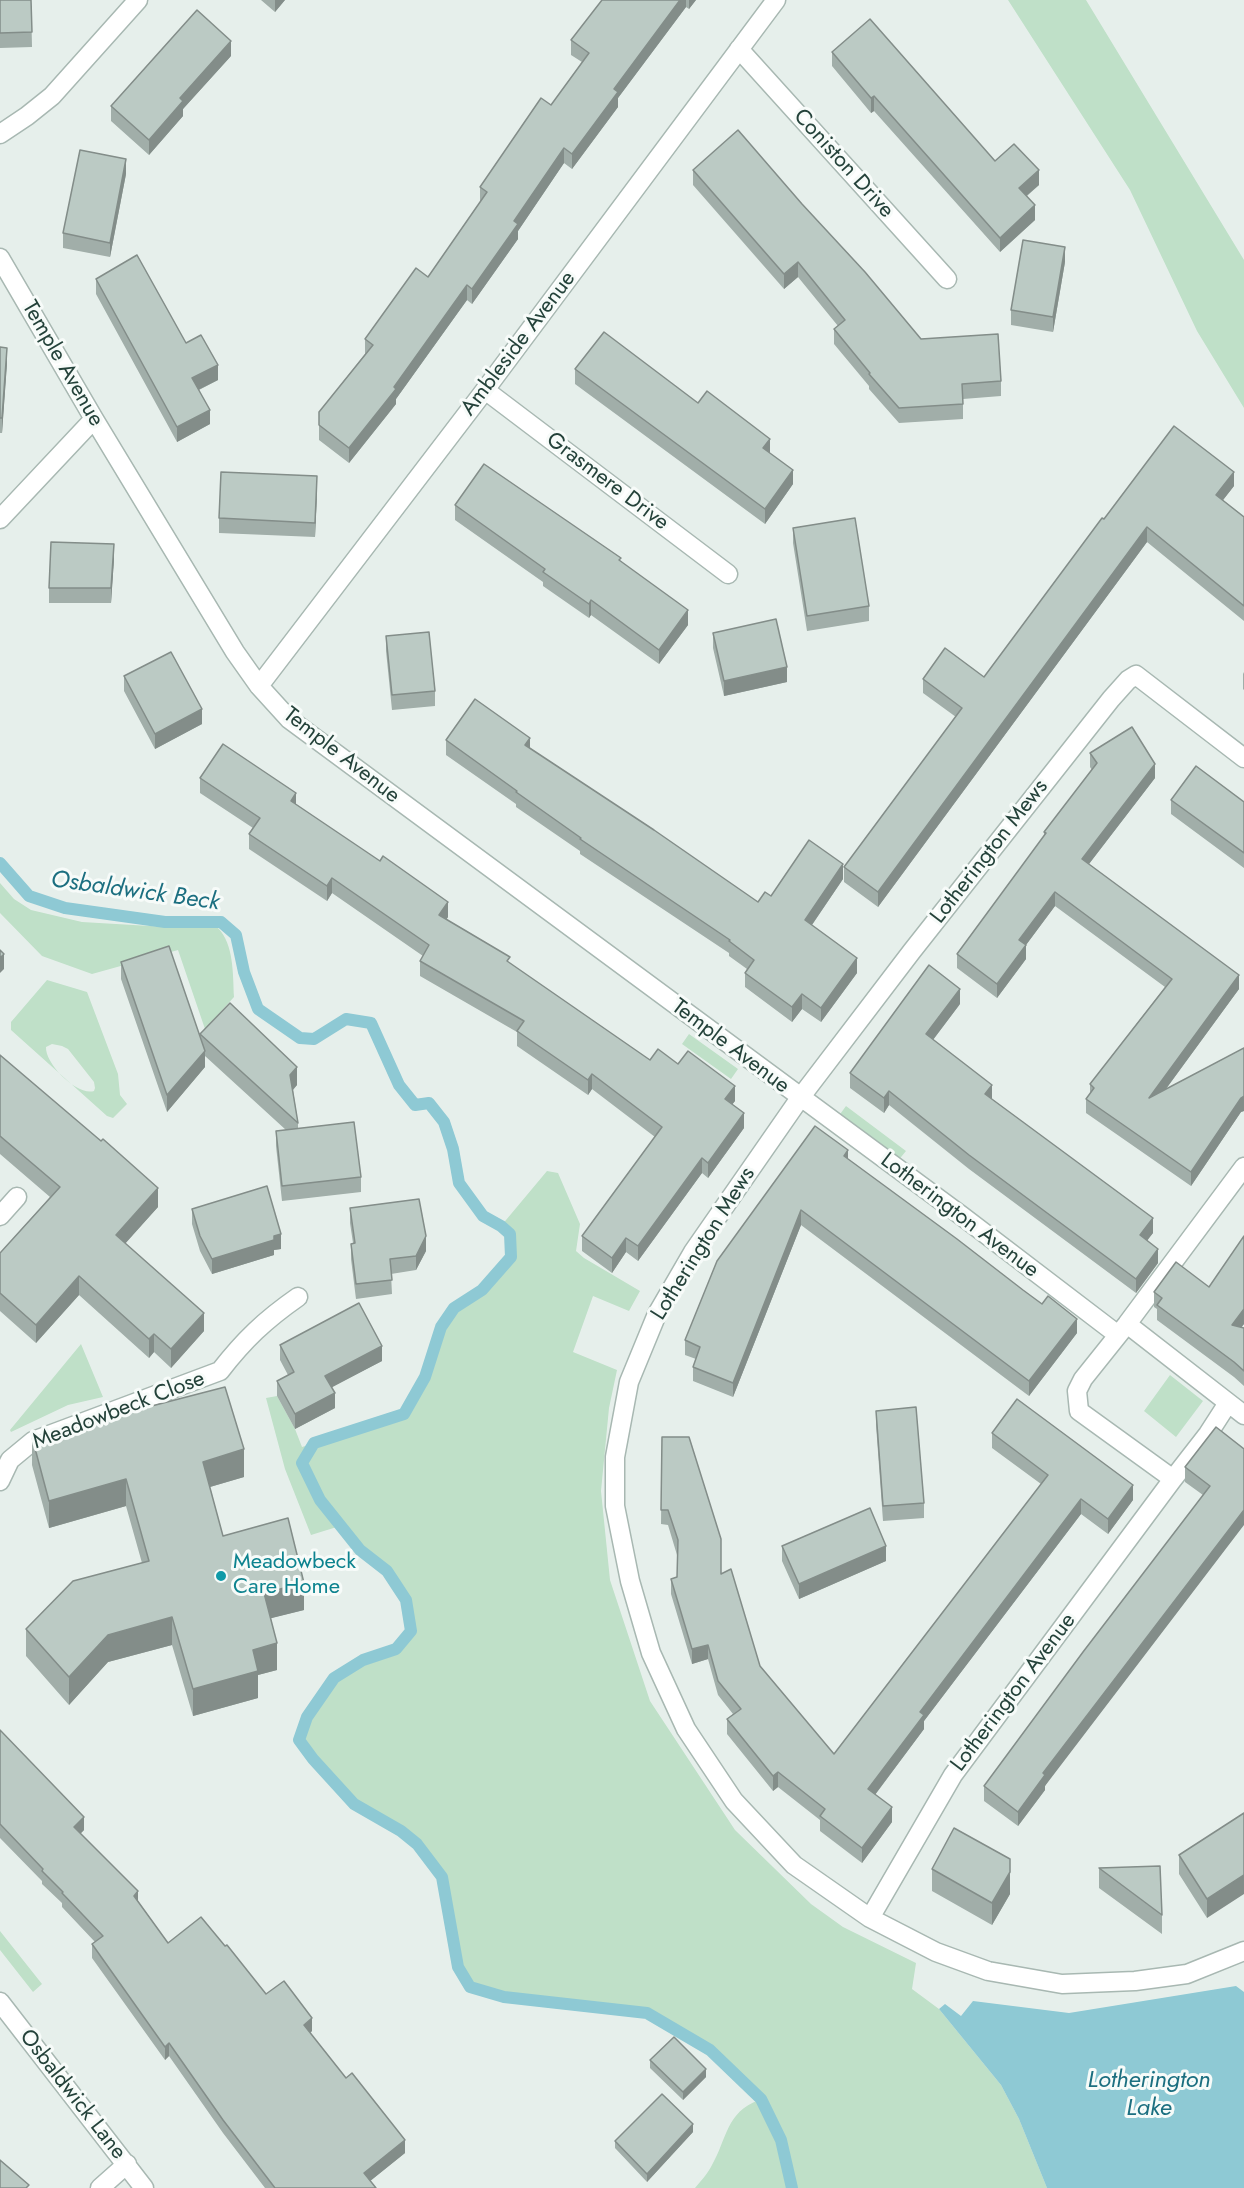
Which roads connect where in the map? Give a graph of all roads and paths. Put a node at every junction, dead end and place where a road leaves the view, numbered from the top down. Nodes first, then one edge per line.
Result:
1 (138, 0) edge
2 (776, 0) edge
3 (740, 49) junction
4 (0, 134) edge
5 (0, 258) edge
6 (947, 279) dead end
7 (485, 390) junction
8 (94, 419) junction
9 (0, 519) edge
10 (728, 574) dead end
11 (259, 686) junction
12 (1244, 758) edge
13 (800, 1098) junction
14 (1244, 1167) edge
15 (17, 1197) dead end
16 (0, 1216) edge
17 (297, 1297) dead end
18 (1123, 1329) junction
19 (1228, 1403) junction
20 (1244, 1415) edge
21 (1173, 1479) junction
22 (0, 1481) edge
23 (870, 1918) junction
24 (1244, 1951) edge
25 (0, 2002) edge
26 (127, 2164) junction
27 (100, 2188) edge
28 (144, 2188) edge

1 - 4 street
2 - 3 street, Ambleside Avenue
3 - 6 street, Coniston Drive
3 - 7 street, Ambleside Avenue
5 - 8 street, Temple Avenue
7 - 10 street, Grasmere Drive
7 - 11 street, Ambleside Avenue
8 - 9 street
8 - 11 street, Temple Avenue
11 - 13 street, Temple Avenue
12 - 13 street, Lotherington Mews
13 - 18 street, Lotherington Avenue
13 - 23 street, Lotherington Mews
14 - 18 street
15 - 16 street
17 - 22 street, Meadowbeck Close
18 - 19 street, Lotherington Avenue
18 - 21 street
19 - 20 street, Lotherington Avenue
19 - 21 street, Lotherington Avenue
21 - 23 street, Lotherington Avenue
23 - 24 street, Lotherington Mews
25 - 26 street, Osbaldwick Lane
26 - 27 street
26 - 28 street, Osbaldwick Lane

